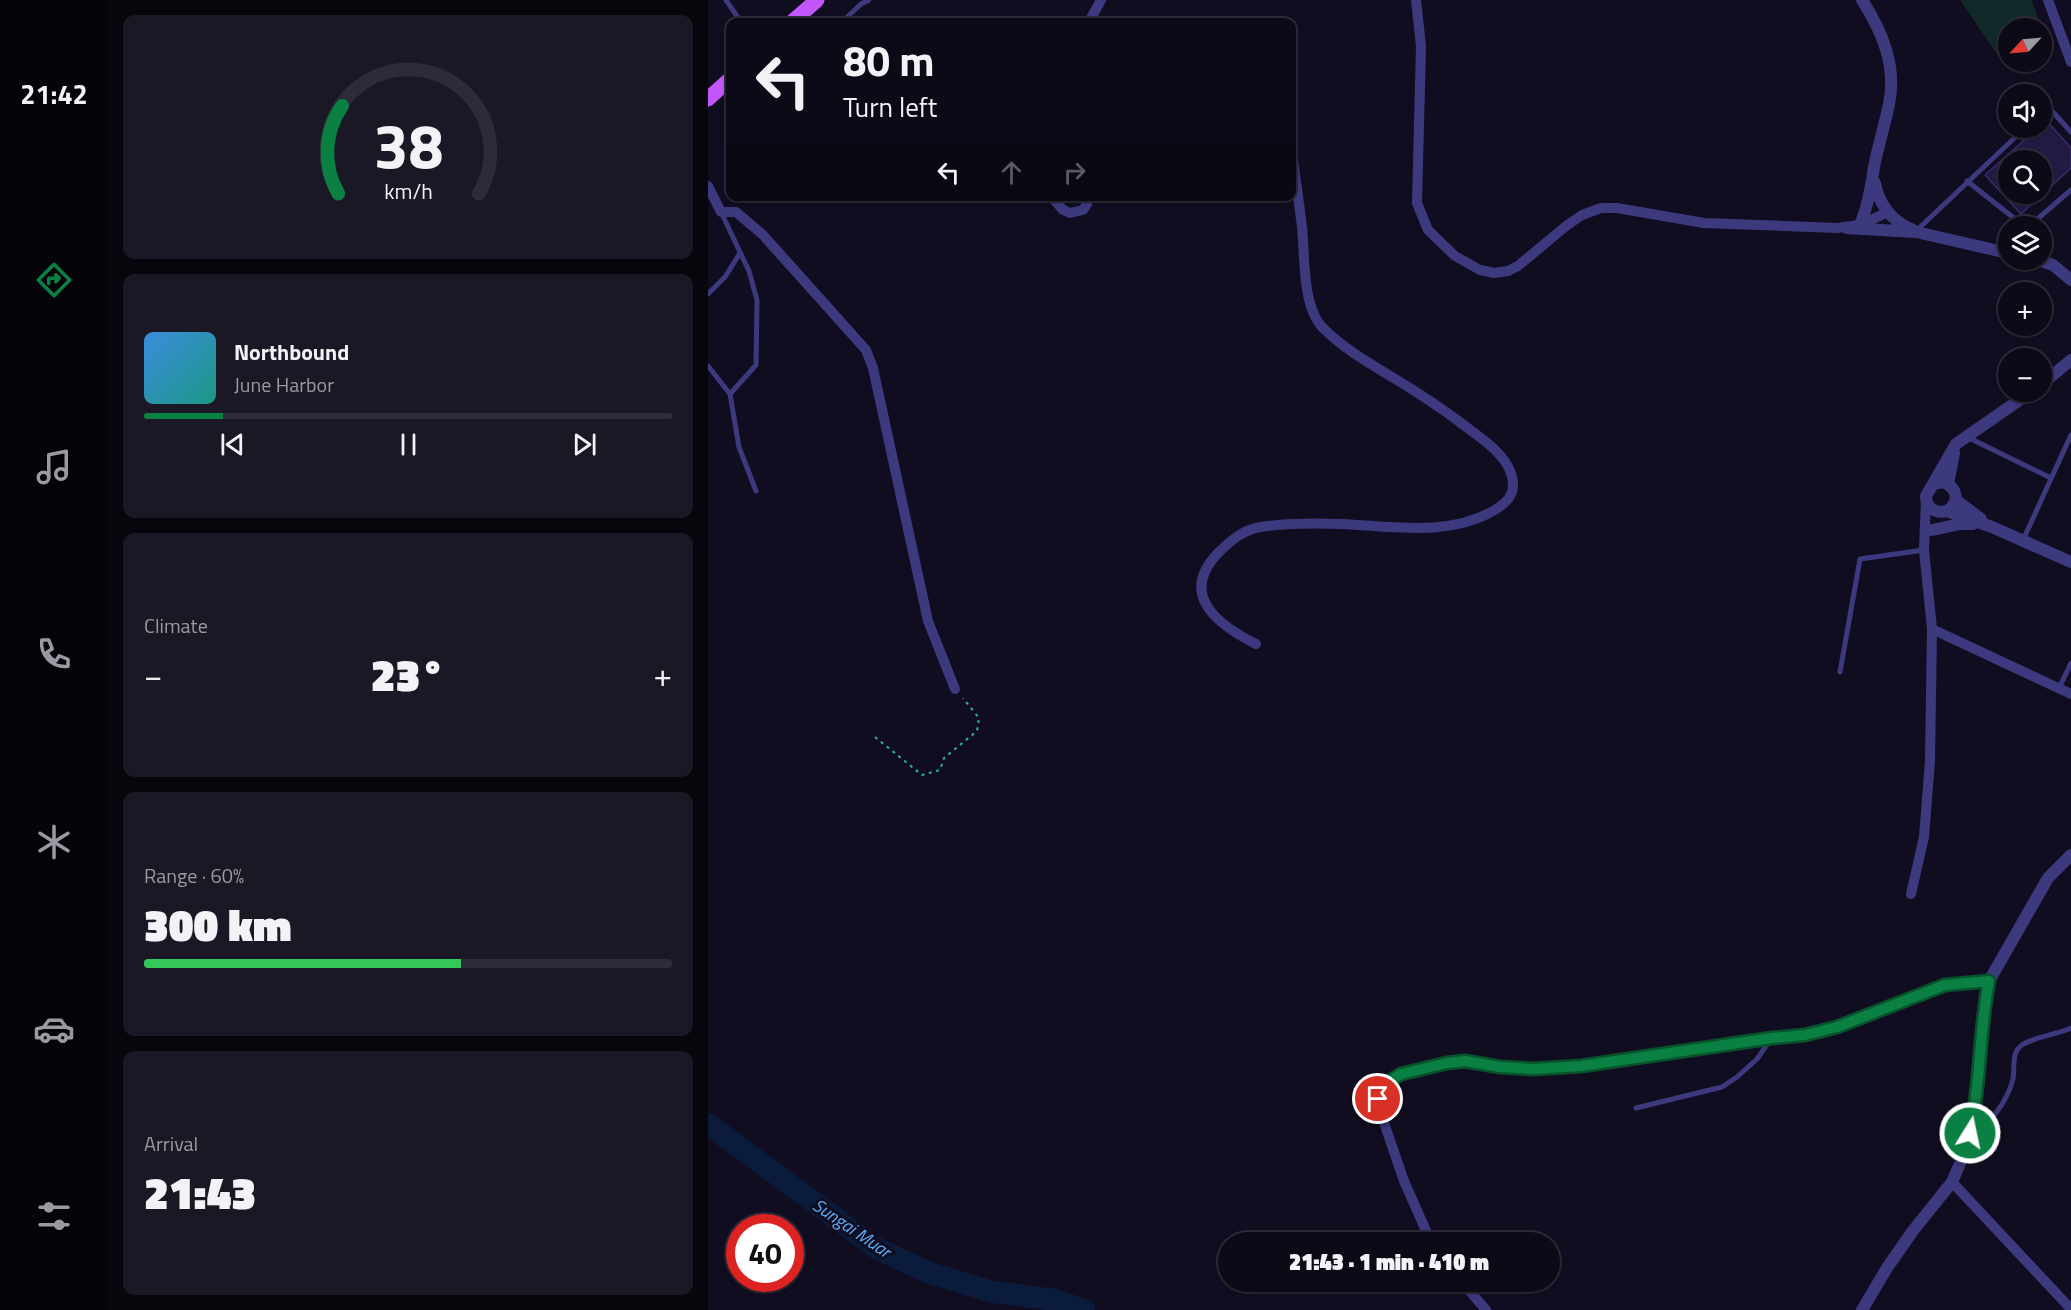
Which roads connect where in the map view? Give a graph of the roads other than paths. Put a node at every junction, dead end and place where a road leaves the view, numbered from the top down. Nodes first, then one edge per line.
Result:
1 (726, 0) edge
2 (817, 0) edge
3 (869, 0) edge
4 (1101, 0) edge
5 (1416, 0) edge
6 (1862, 0) edge
7 (2048, 0) edge
8 (738, 18) edge
9 (800, 18) edge
10 (846, 18) edge
11 (1091, 18) edge
12 (2071, 62) edge
13 (726, 83) edge
14 (708, 99) edge
15 (2052, 111) edge
16 (2071, 132) edge
17 (2014, 138) edge
18 (1874, 176) junction
19 (1296, 181) edge
20 (1967, 181) junction
21 (708, 186) edge
22 (2071, 190) edge
23 (1055, 201) edge
24 (1087, 201) edge
25 (721, 212) junction
26 (1888, 212) junction
27 (1860, 225) junction
28 (1847, 228) junction
29 (1916, 232) junction
30 (1998, 251) edge
31 (740, 253) junction
32 (2052, 265) edge
33 (2071, 280) edge
34 (708, 294) edge
35 (2071, 360) edge
36 (708, 366) edge
37 (2052, 376) edge
38 (730, 394) junction
39 (2016, 402) edge
40 (2071, 435) edge
41 (1961, 440) junction
42 (2051, 478) junction
43 (1934, 484) junction
44 (1948, 484) junction
45 (756, 491) dead end
46 (1926, 500) junction
47 (1956, 500) junction
48 (1944, 512) junction
49 (1989, 526) junction
50 (1932, 530) junction
51 (2023, 540) junction
52 (1923, 550) junction
53 (2071, 562) edge
54 (1932, 629) junction
55 (1256, 644) dead end
56 (2071, 663) edge
57 (1840, 672) dead end
58 (2059, 688) junction
59 (955, 689) road end
60 (2071, 694) edge
61 (2071, 855) edge
62 (1911, 894) dead end
63 (1989, 981) junction
64 (2071, 1028) edge
65 (1772, 1038) junction
66 (1636, 1108) dead end
67 (1967, 1147) junction
68 (1952, 1182) junction
69 (1427, 1232) edge
70 (1470, 1292) edge
71 (2071, 1308) edge
72 (1486, 1310) edge
73 (1863, 1310) edge

1 - 8 lane
2 - 9 main road
3 - 10 lane
4 - 11 street
5 - 28 street
6 - 18 street
7 - 12 street
13 - 14 main road
15 - 16 lane
17 - 20 lane
18 - 26 street
18 - 27 street
19 - 55 street
20 - 22 lane
20 - 29 lane
21 - 25 street
23 - 24 street
25 - 31 lane
25 - 59 street
26 - 27 street
26 - 29 street
27 - 28 street
28 - 29 street
29 - 30 street
31 - 34 lane
31 - 38 lane
32 - 33 street
35 - 37 street
36 - 38 lane
38 - 45 lane
39 - 41 street
40 - 42 lane
41 - 42 lane
41 - 43 street
41 - 44 street
42 - 51 lane
43 - 44 street
43 - 46 street
44 - 47 street
46 - 48 street
46 - 52 street
47 - 48 street
47 - 49 street
48 - 49 street
48 - 50 street
49 - 50 street
49 - 51 street
50 - 52 street
51 - 53 street
52 - 54 street
52 - 57 lane
54 - 58 street
54 - 62 street
56 - 58 lane
58 - 60 street
61 - 63 street
63 - 65 street
63 - 67 street
64 - 67 lane
65 - 66 lane
65 - 69 street
67 - 68 street
68 - 71 street
68 - 73 street
70 - 72 street

